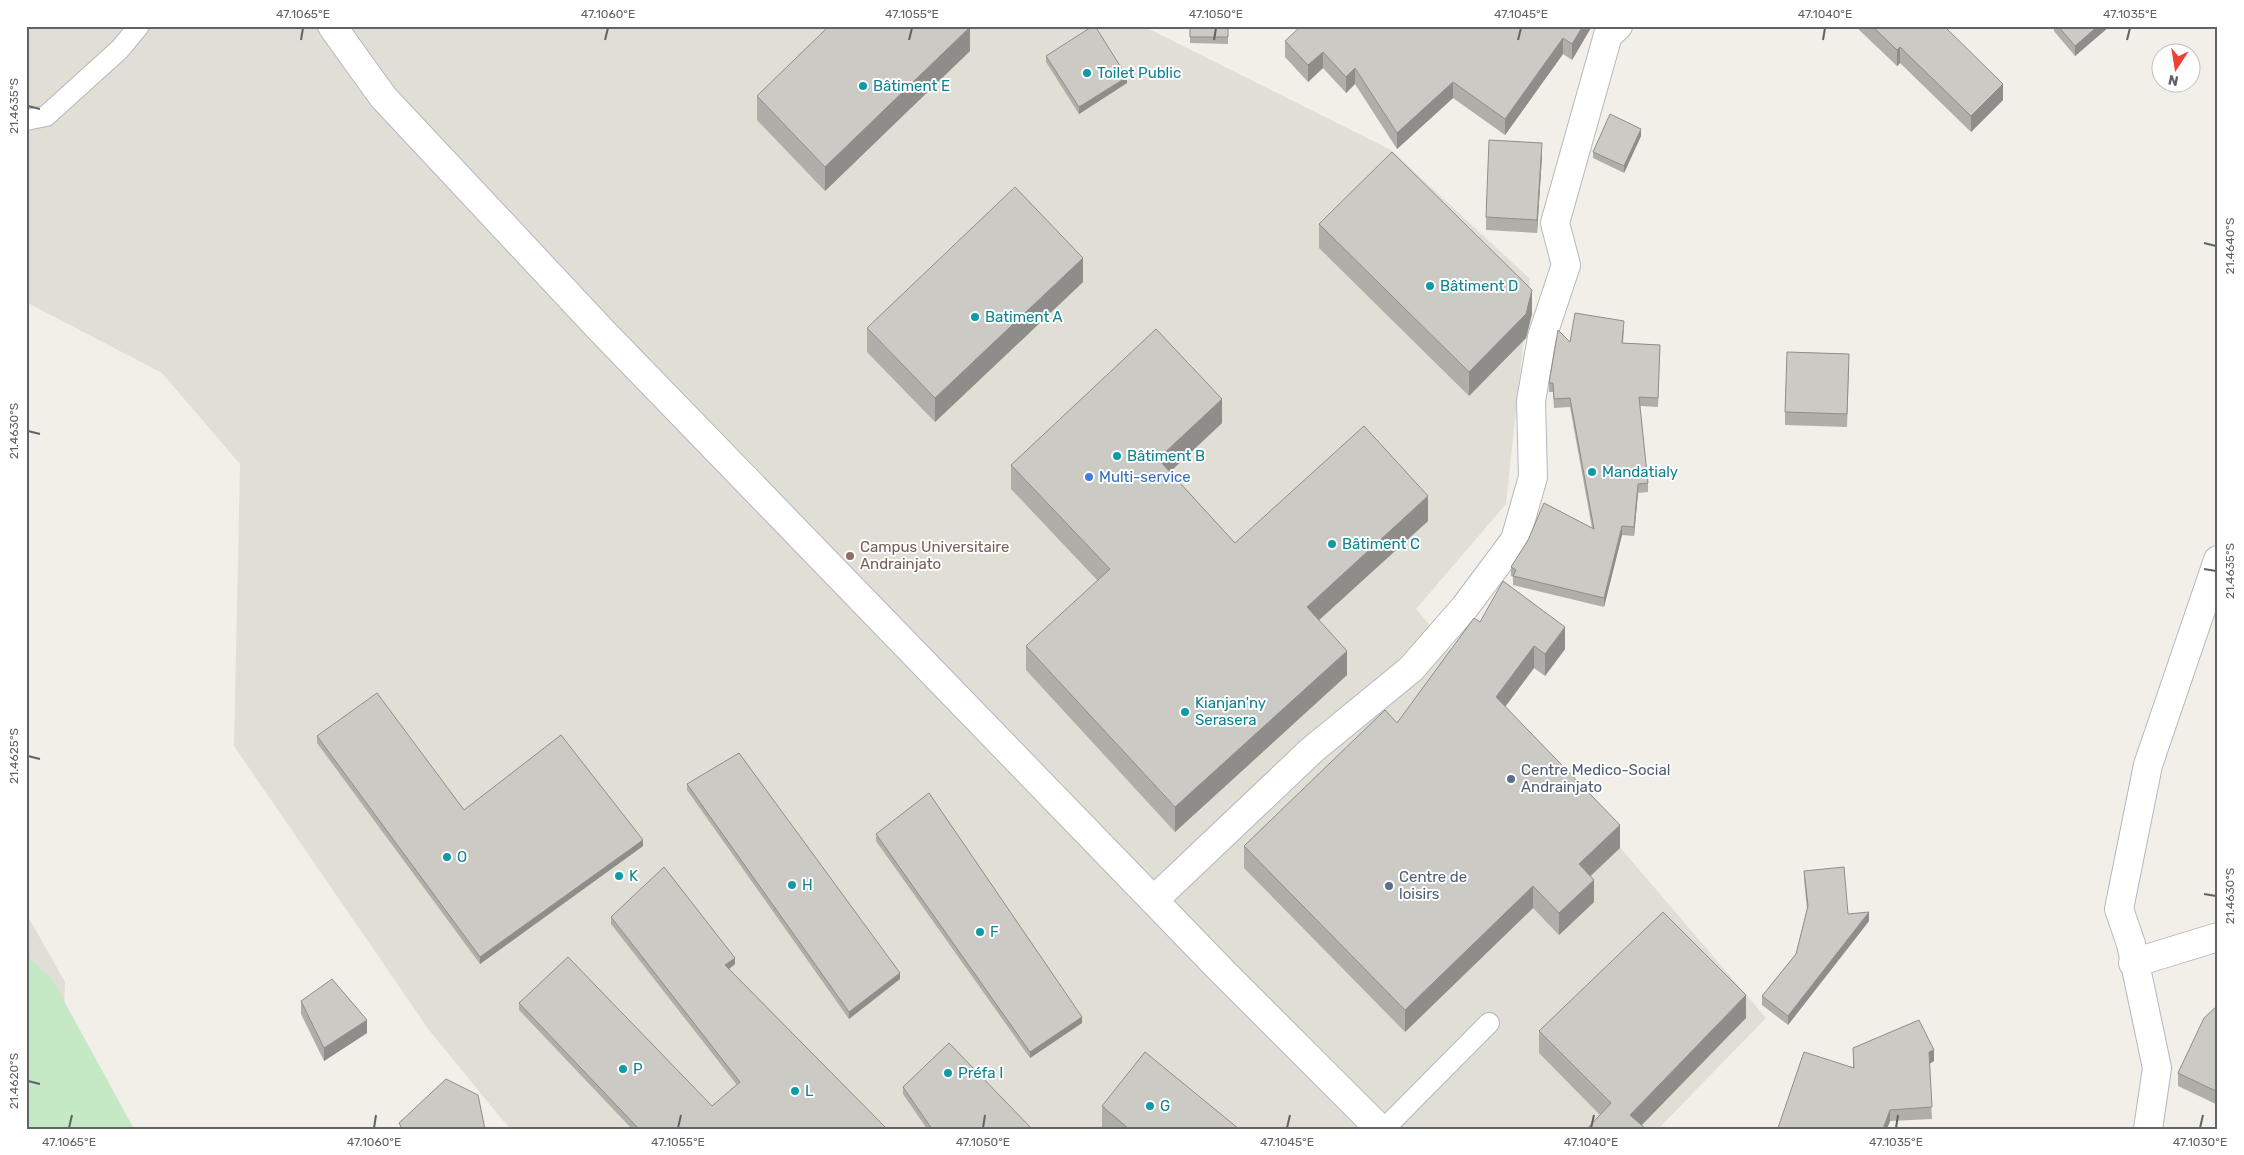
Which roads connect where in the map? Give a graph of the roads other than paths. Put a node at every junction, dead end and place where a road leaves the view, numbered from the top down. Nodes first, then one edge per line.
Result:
1 (139, 26) edge
2 (332, 26) edge
3 (1618, 26) edge
4 (26, 120) edge
5 (2218, 560) edge
6 (1154, 900) junction
7 (2218, 937) edge
8 (2134, 963) junction
9 (1489, 1023) dead end
10 (1382, 1129) edge
11 (2148, 1129) edge

1 - 4 lane
2 - 6 street
3 - 6 street
5 - 8 street
6 - 10 street
7 - 8 street
8 - 11 street
9 - 10 lane

